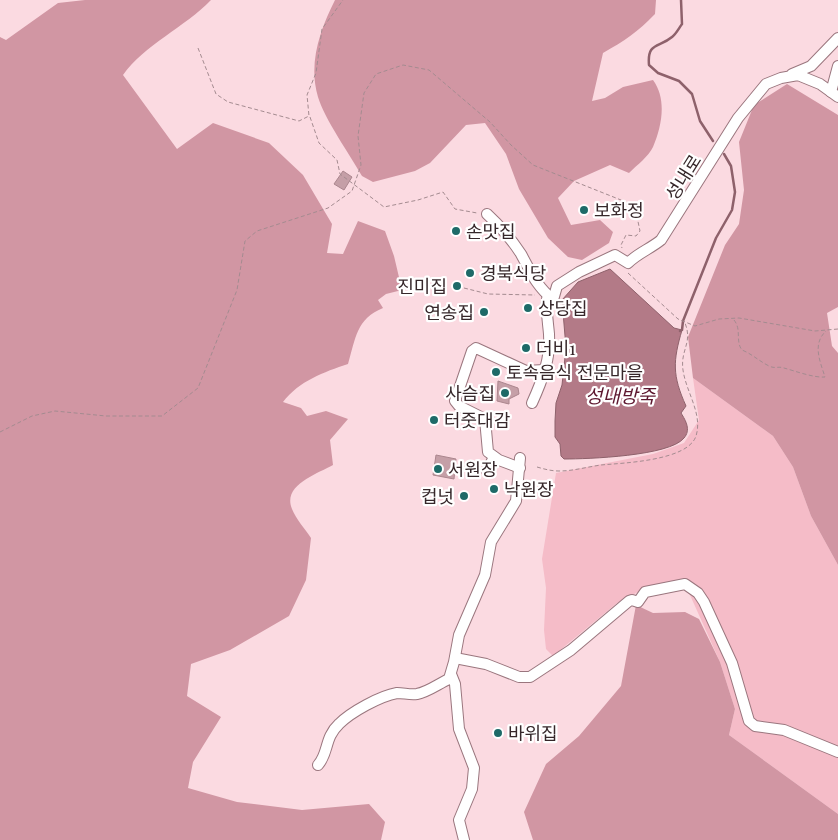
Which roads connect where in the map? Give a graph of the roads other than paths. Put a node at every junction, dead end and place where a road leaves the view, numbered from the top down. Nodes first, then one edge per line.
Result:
1 (838, 38) edge
2 (838, 66) edge
3 (781, 78) junction
4 (834, 94) edge
5 (487, 214) road end
6 (553, 300) junction
7 (544, 370) junction
8 (532, 402) dead end
9 (494, 457) junction
10 (487, 471) dead end
11 (455, 658) junction
12 (451, 674) junction
13 (838, 752) edge
14 (318, 765) dead end
15 (464, 840) edge

1 - 3 street
2 - 4 street
3 - 4 street, 성내로
3 - 6 street, 성내로
5 - 6 street
6 - 7 street
7 - 8 street
7 - 9 street
9 - 10 street
9 - 11 street
11 - 12 street
11 - 13 street
12 - 14 street
12 - 15 street

